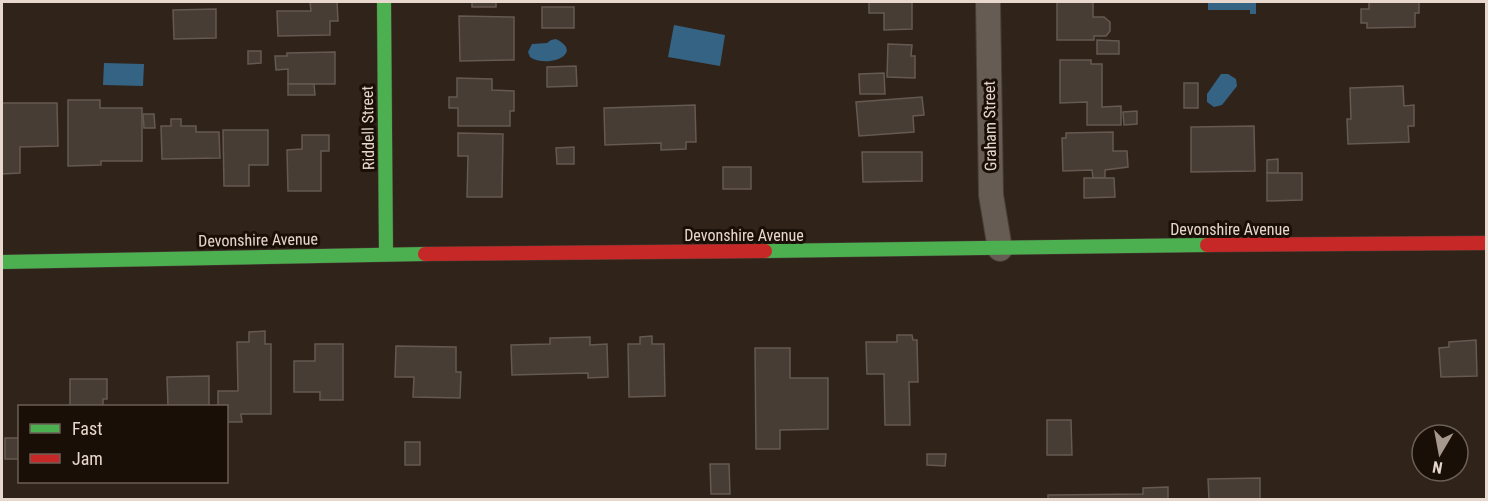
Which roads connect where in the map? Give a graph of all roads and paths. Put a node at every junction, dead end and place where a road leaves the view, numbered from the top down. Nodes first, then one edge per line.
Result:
1 (384, 2) edge
2 (988, 2) edge
3 (1486, 243) edge
4 (1000, 249) junction
5 (386, 254) junction
6 (2, 262) edge

1 - 5 main road, Riddell Street
2 - 4 street, Graham Street
3 - 4 main road, Devonshire Avenue
4 - 5 main road, Devonshire Avenue
5 - 6 main road, Devonshire Avenue

